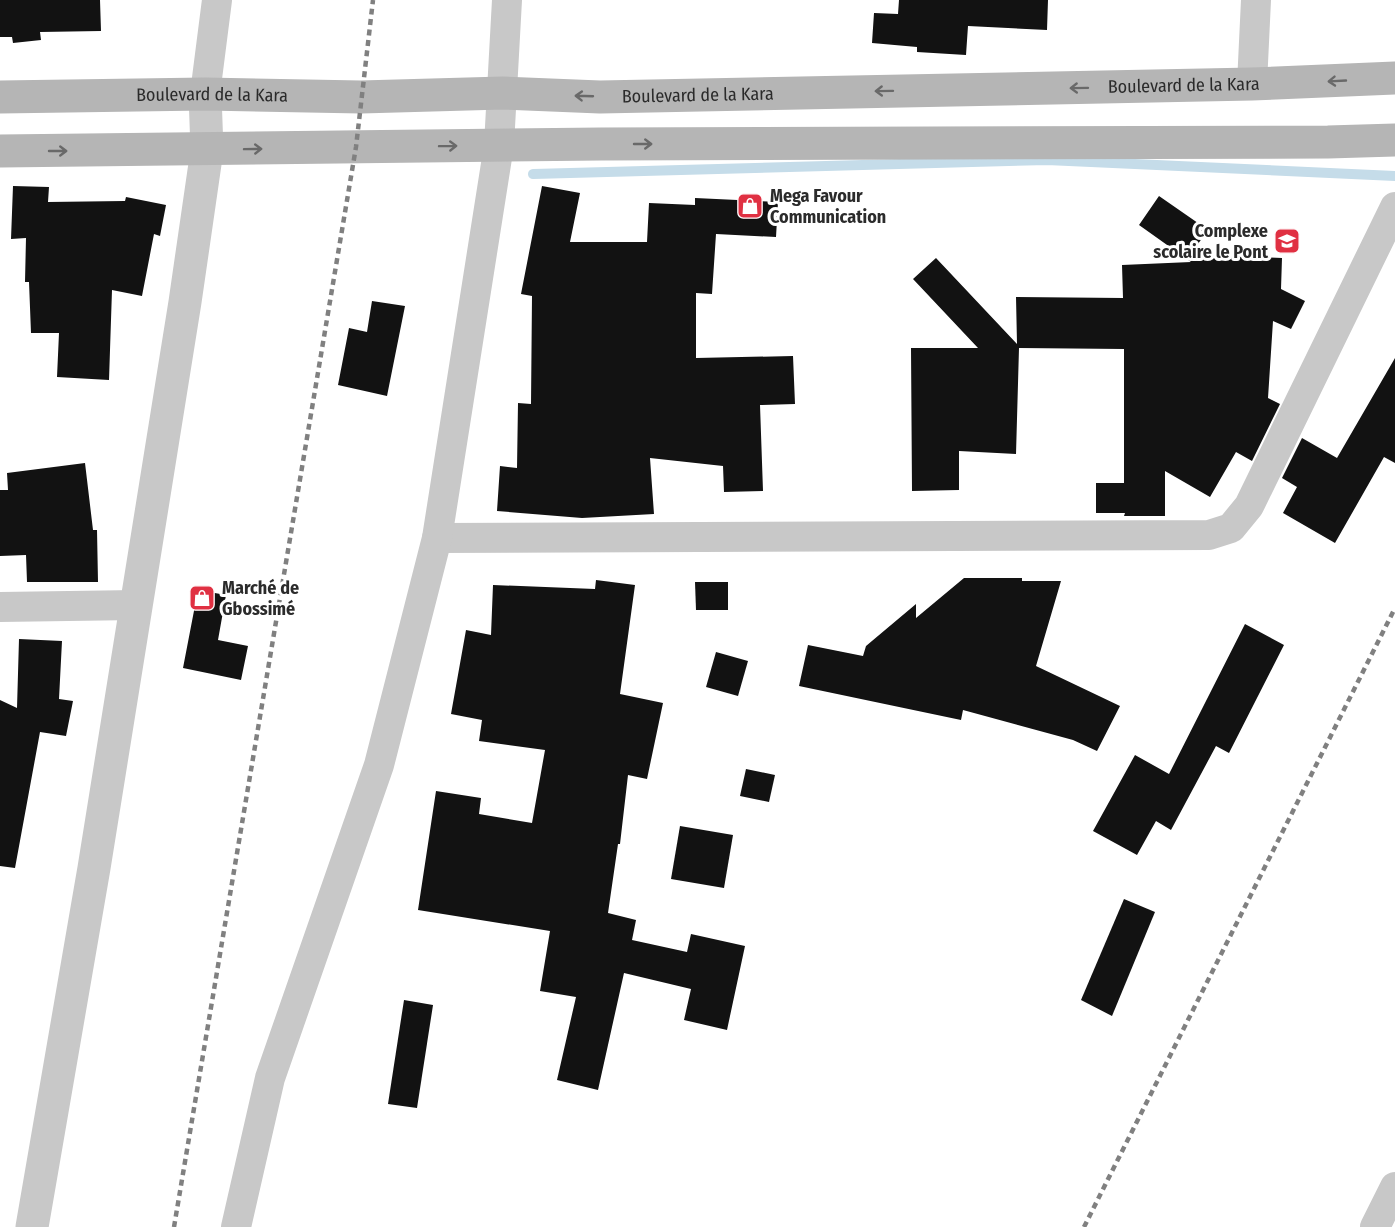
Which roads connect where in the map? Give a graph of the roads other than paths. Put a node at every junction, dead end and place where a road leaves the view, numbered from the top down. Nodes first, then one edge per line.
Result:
1 (217, 0) edge
2 (507, 0) edge
3 (1256, 0) edge
4 (1395, 78) edge
5 (1252, 83) junction
6 (503, 91) junction
7 (205, 94) junction
8 (0, 97) edge
9 (1395, 140) edge
10 (499, 145) junction
11 (207, 150) junction
12 (0, 152) edge
13 (1395, 207) edge
14 (437, 538) junction
15 (137, 605) junction
16 (0, 607) edge
17 (1395, 1187) edge
18 (32, 1227) edge
19 (236, 1227) edge
20 (1375, 1227) edge

1 - 7 street
2 - 6 street
3 - 5 street
4 -> 5 main road, Boulevard de la Kara
5 -> 6 main road, Boulevard de la Kara
6 - 7 main road, Boulevard de la Kara
6 - 10 street
7 - 8 main road, Boulevard de la Kara
7 - 11 street
10 -> 9 main road
11 -> 10 main road
10 - 14 street
12 -> 11 main road
11 - 15 street
13 - 14 street
14 - 19 street
15 - 16 street
15 - 18 street
17 - 20 street

